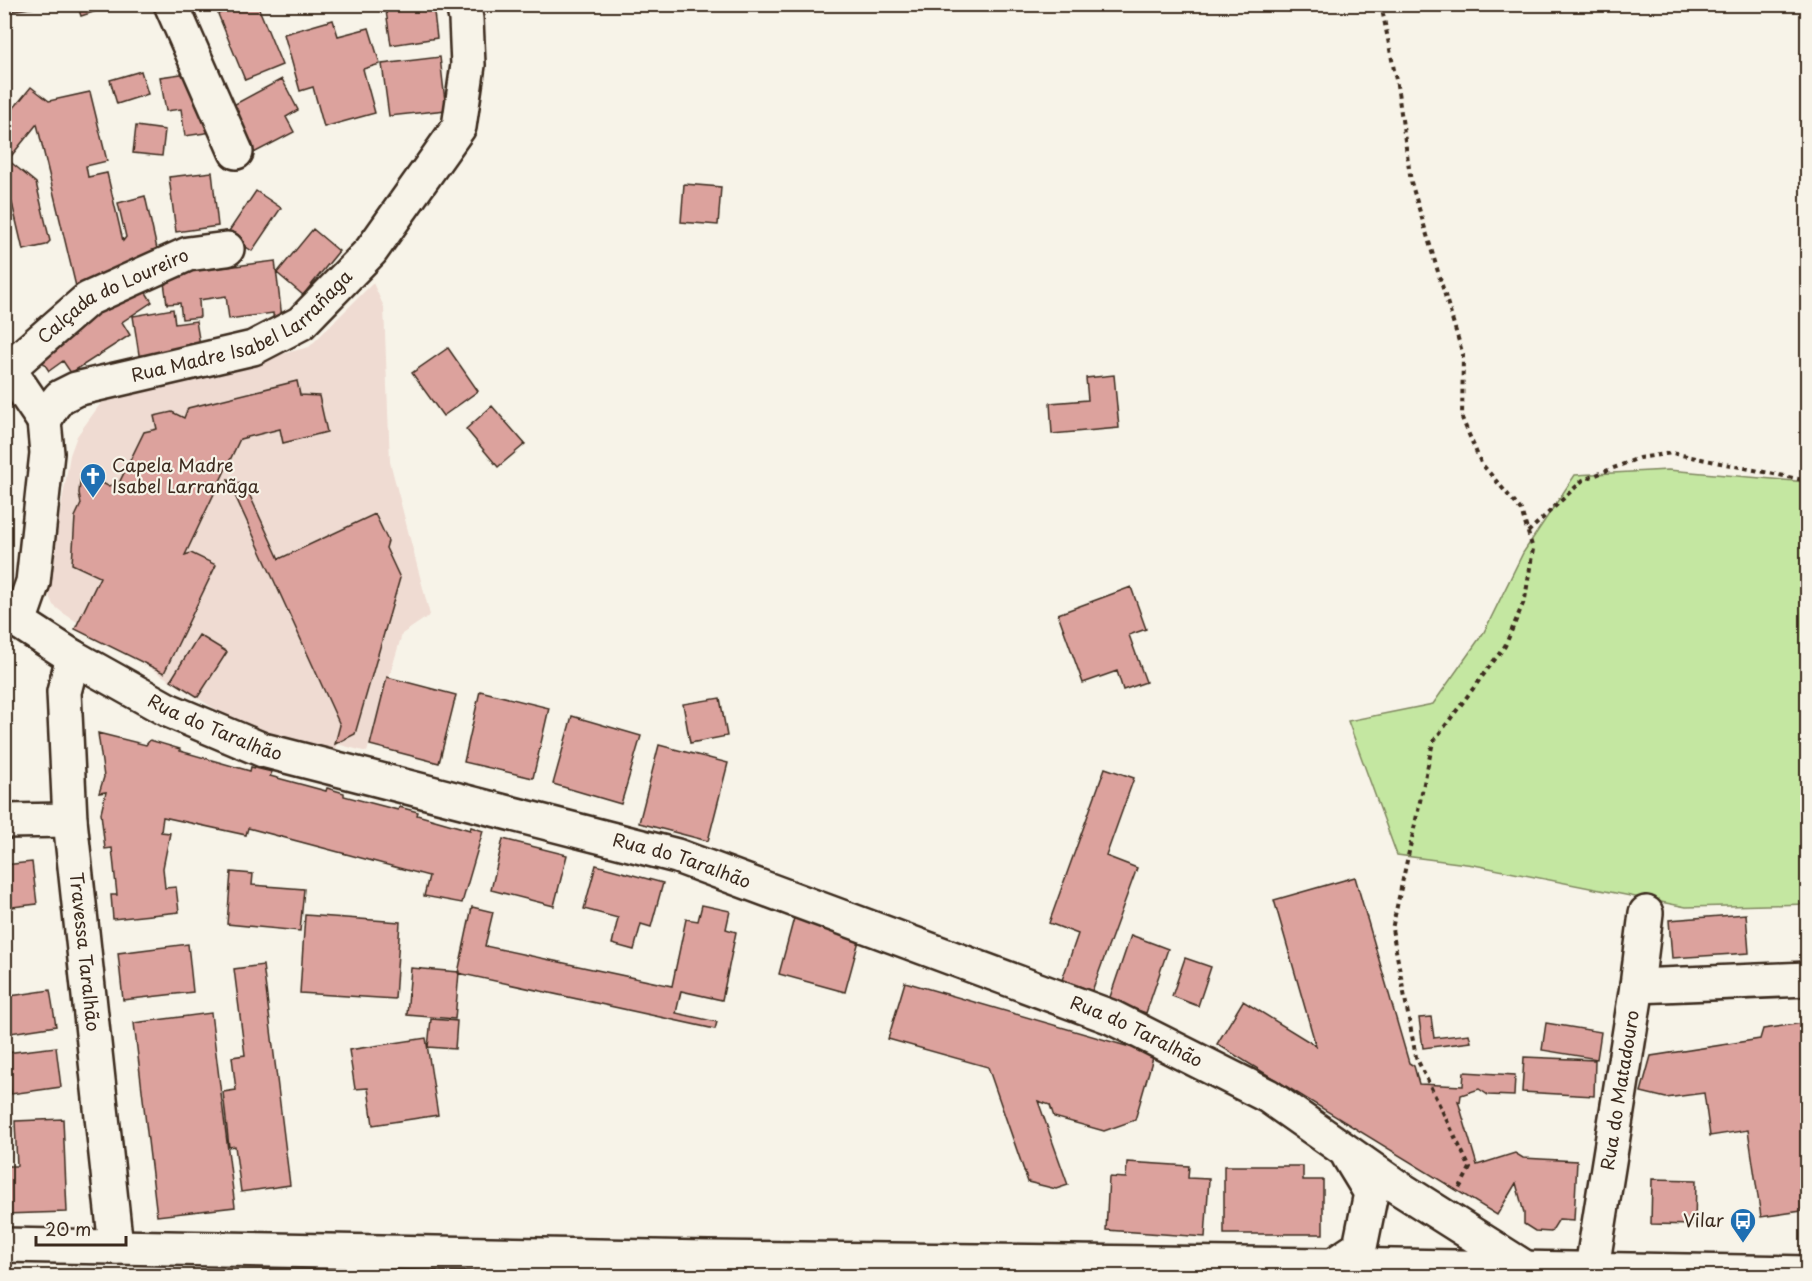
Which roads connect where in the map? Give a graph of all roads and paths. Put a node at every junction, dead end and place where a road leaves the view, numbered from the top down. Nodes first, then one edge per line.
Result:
1 (171, 4) edge
2 (463, 4) edge
3 (1381, 4) edge
4 (236, 152) dead end
5 (227, 249) dead end
6 (7, 365) edge
7 (44, 422) junction
8 (1808, 481) edge
9 (1528, 532) junction
10 (12, 618) edge
11 (74, 657) junction
12 (70, 820) junction
13 (4, 821) edge
14 (1646, 913) dead end
15 (1808, 979) edge
16 (1637, 986) junction
17 (1345, 1150) junction
18 (1445, 1217) junction
19 (4, 1245) edge
20 (116, 1247) junction
21 (182, 1263) edge
22 (1333, 1265) junction
23 (1524, 1268) junction
24 (1592, 1268) junction
25 (1165, 1270) edge
26 (1808, 1273) edge

1 - 4 street
2 - 7 street, Rua Madre Isabel Larrañaga
3 - 9 path
5 - 6 street, Calçada do Loureiro
6 - 7 street
7 - 10 street
8 - 9 path
9 - 18 path
10 - 11 street, Rua do Taralhão
11 - 12 street, Travessa Taralhão
11 - 17 street, Rua do Taralhão
12 - 13 street
12 - 20 street, Travessa Taralhão
14 - 16 street, Rua do Matadouro
15 - 16 street
16 - 24 street, Rua do Matadouro
17 - 18 street, Rua do Taralhão
17 - 22 street, Rua do Taralhão
18 - 23 street, Rua do Taralhão
19 - 20 street
20 - 21 street
21 - 25 street
22 - 23 street
22 - 25 street
23 - 24 street
24 - 26 street

